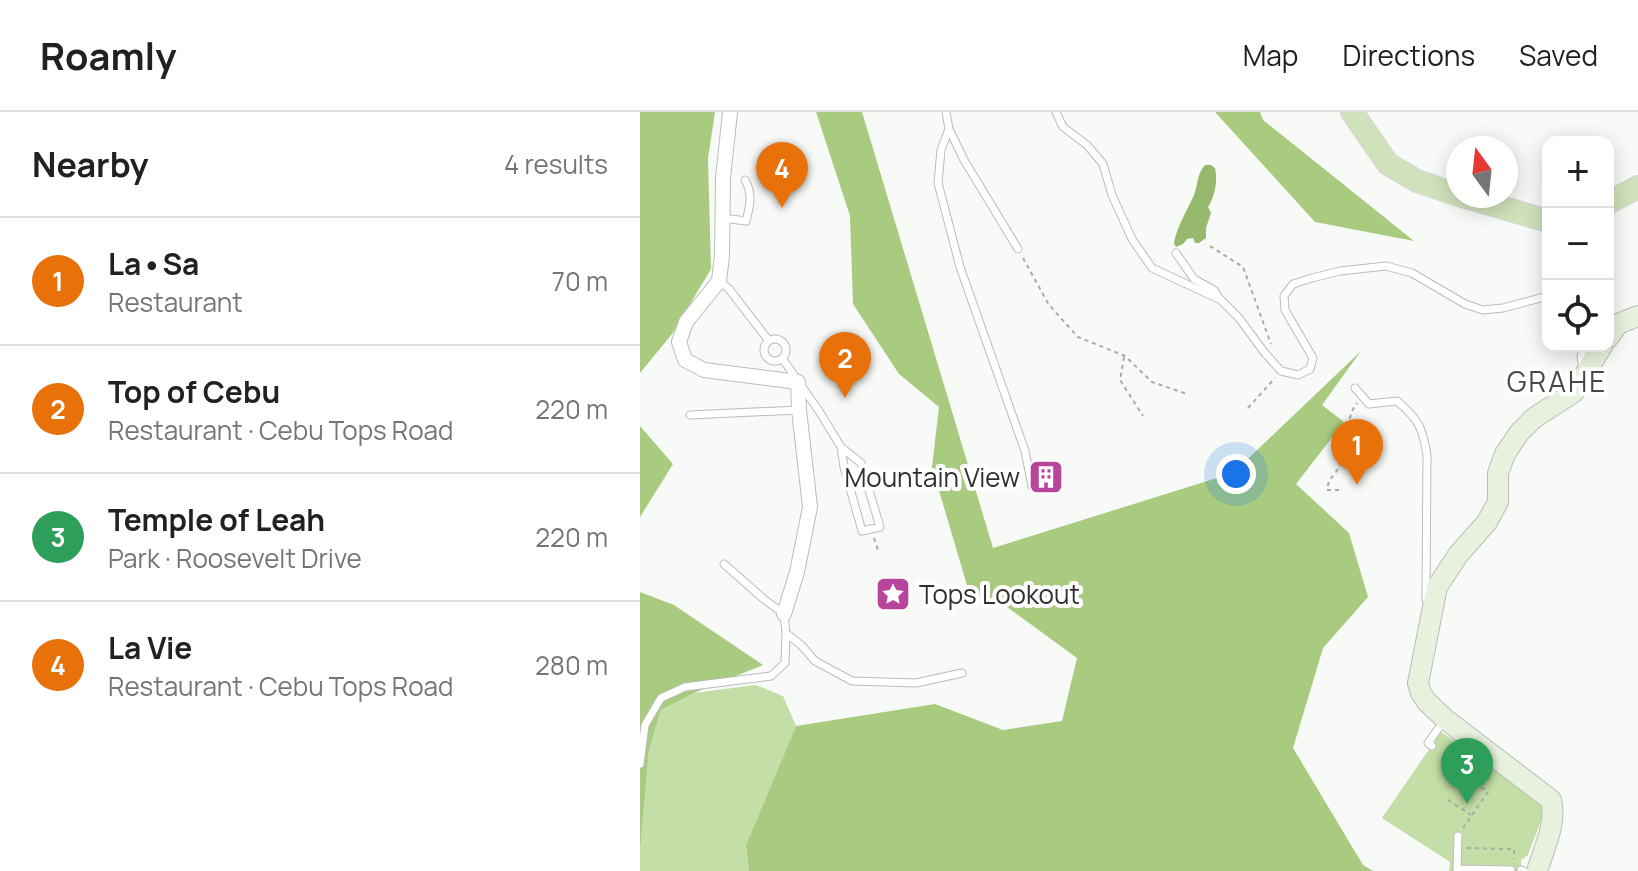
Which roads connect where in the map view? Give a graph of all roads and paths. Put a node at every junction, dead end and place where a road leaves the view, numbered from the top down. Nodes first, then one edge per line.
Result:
1 (730, 112) edge
2 (946, 112) edge
3 (1056, 112) edge
4 (1352, 112) edge
5 (949, 129) junction
6 (745, 180) dead end
7 (1636, 189) edge
8 (1446, 190) edge
9 (1614, 200) edge
10 (1504, 208) edge
11 (723, 218) junction
12 (1542, 219) edge
13 (1210, 246) dead end
14 (1018, 249) joint
15 (1176, 253) dead end
16 (719, 281) junction
17 (1542, 298) edge
18 (1221, 300) junction
19 (1638, 316) edge
20 (1614, 330) edge
21 (769, 341) junction
22 (1264, 352) junction
23 (1582, 352) edge
24 (1598, 352) edge
25 (1125, 356) junction
26 (782, 358) junction
27 (1281, 371) junction
28 (1584, 375) junction
29 (798, 382) junction
30 (1355, 388) dead end
31 (1187, 394) dead end
32 (1362, 396) junction
33 (1248, 408) dead end
34 (799, 410) junction
35 (690, 415) dead end
36 (1143, 416) dead end
37 (841, 447) junction
38 (1032, 486) dead end
39 (1339, 490) dead end
40 (872, 529) junction
41 (878, 550) dead end
42 (724, 564) dead end
43 (1431, 611) junction
44 (784, 614) junction
45 (786, 633) junction
46 (962, 673) dead end
47 (1445, 719) junction
48 (1432, 746) dead end
49 (640, 764) edge
50 (1469, 779) dead end
51 (1448, 800) dead end
52 (1472, 816) junction
53 (1458, 836) joint
54 (1458, 848) junction
55 (1514, 860) dead end
56 (1511, 870) edge
57 (1527, 871) edge

1 - 11 street
2 - 5 lane
3 - 18 lane
4 - 8 main road
5 - 14 lane
5 - 38 lane
6 - 11 lane
7 - 9 main road
10 - 12 main road
11 - 16 street
13 - 22 path
14 - 25 path
15 - 18 lane
16 - 21 lane
16 - 29 street
17 - 27 lane
18 - 22 lane
19 - 20 street
21 - 26 lane
21 - 26 lane
22 - 27 lane
23 - 28 lane
24 - 28 street
25 - 31 path
25 - 36 path
26 - 29 lane
27 - 33 path
28 - 43 street
29 - 34 street
29 - 37 lane
30 - 32 lane
32 - 39 path
32 - 43 lane
34 - 35 lane
34 - 44 street
37 - 40 lane
37 - 40 lane
40 - 41 path
42 - 44 lane
43 - 47 street
44 - 45 lane
45 - 46 lane
45 - 49 lane
47 - 48 lane
47 - 57 street
50 - 52 path
51 - 52 path
52 - 53 path
53 - 54 lane
54 - 55 path
54 - 56 lane

